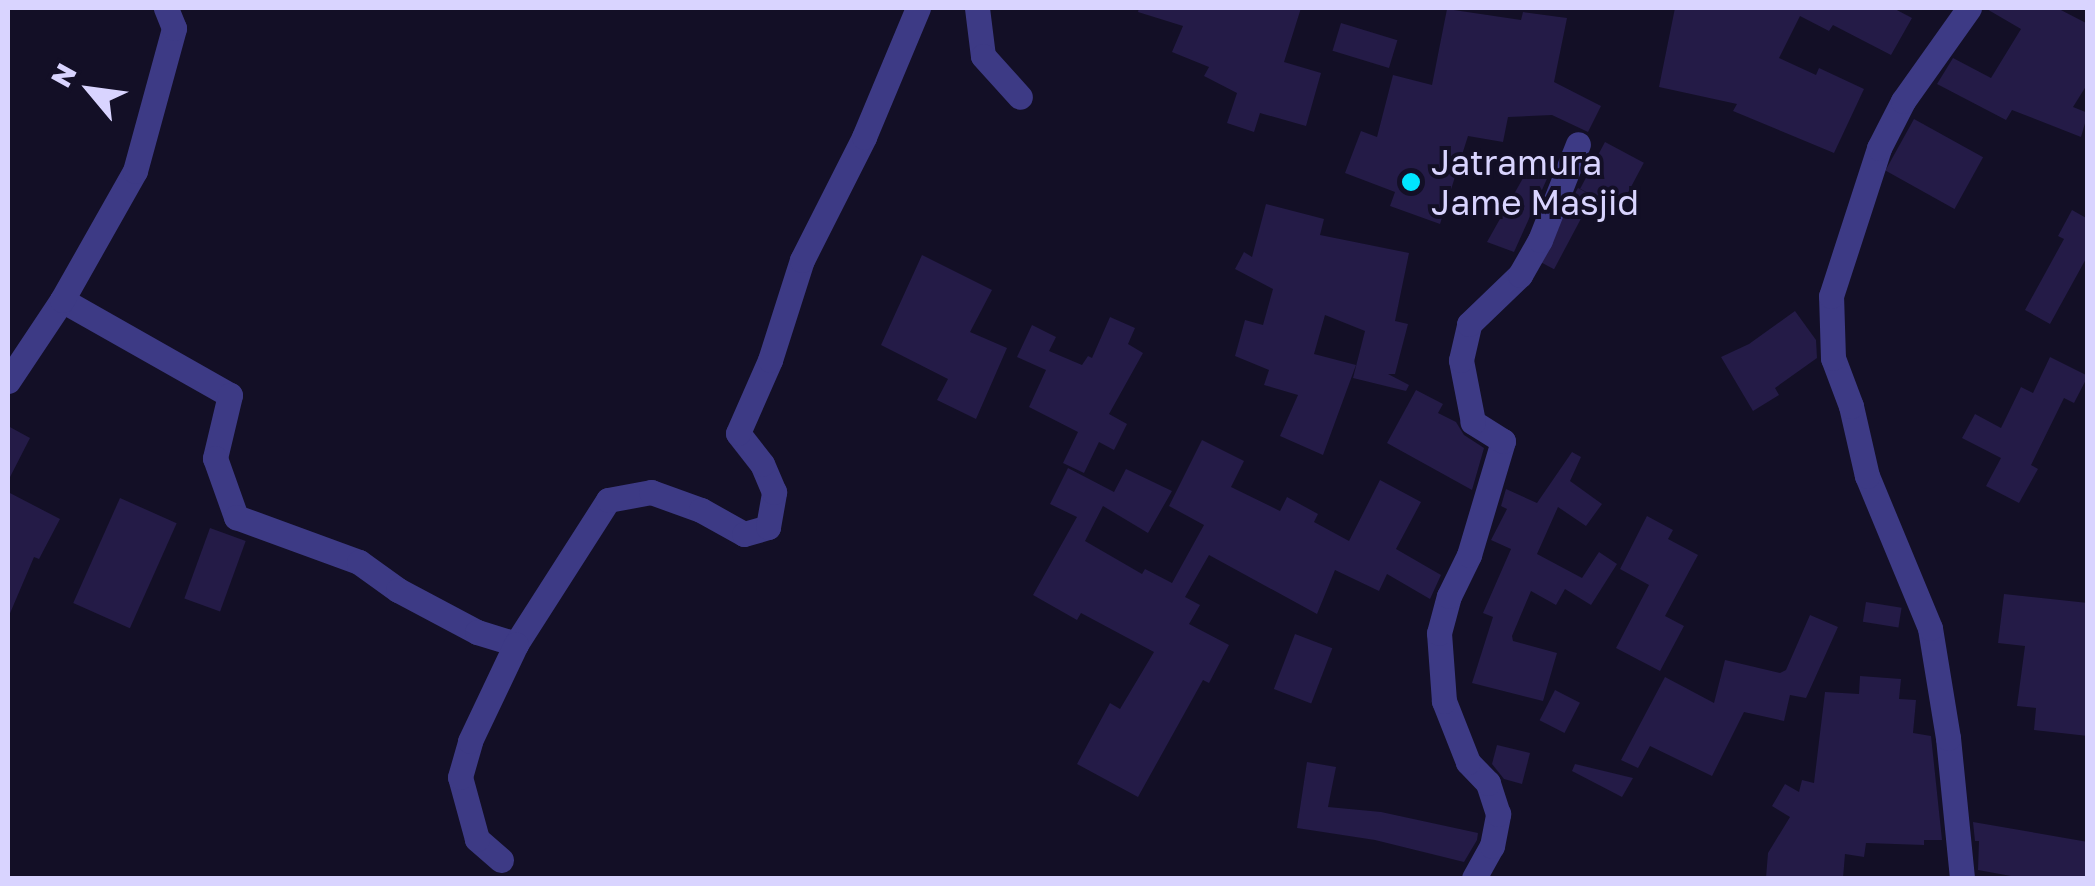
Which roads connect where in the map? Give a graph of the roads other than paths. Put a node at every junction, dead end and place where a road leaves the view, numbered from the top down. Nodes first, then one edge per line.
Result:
1 (166, 8) edge
2 (918, 8) edge
3 (977, 8) edge
4 (1969, 8) edge
5 (1020, 97) dead end
6 (1578, 144) dead end
7 (62, 300) junction
8 (8, 381) edge
9 (516, 644) junction
10 (501, 860) dead end
11 (1474, 878) edge
12 (1962, 878) edge

1 - 7 street
2 - 9 street
3 - 5 street
4 - 12 street
6 - 11 street
7 - 8 street
7 - 9 street
9 - 10 street

